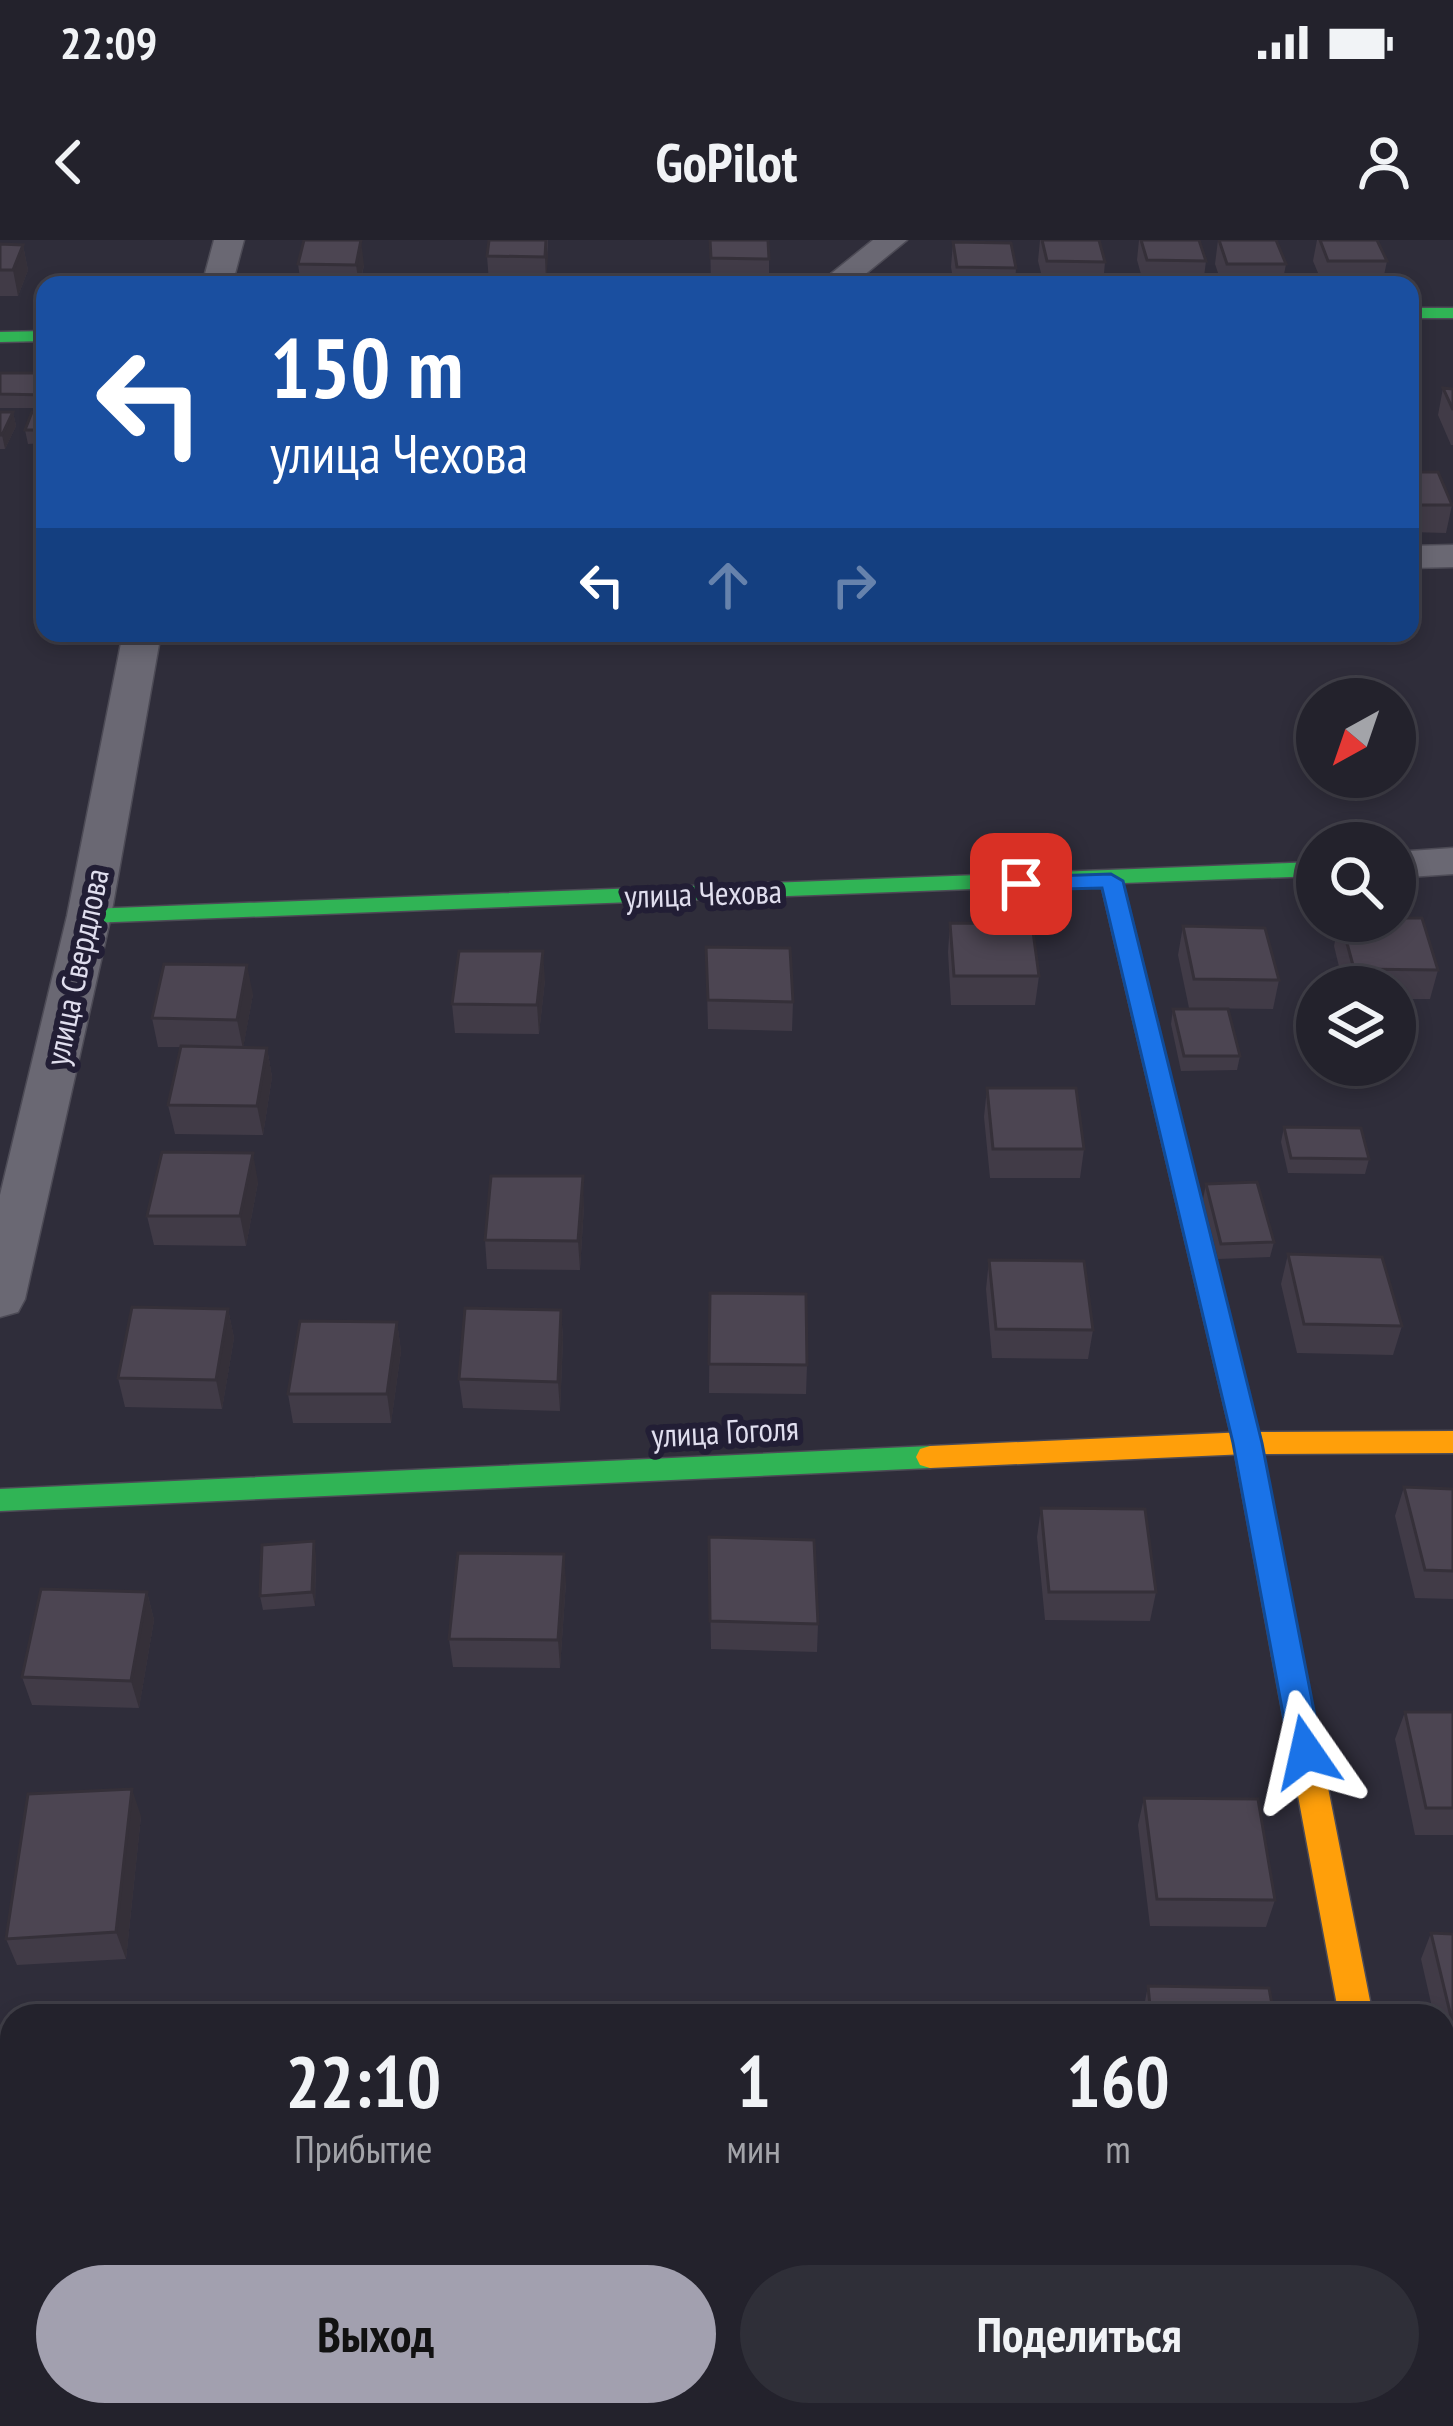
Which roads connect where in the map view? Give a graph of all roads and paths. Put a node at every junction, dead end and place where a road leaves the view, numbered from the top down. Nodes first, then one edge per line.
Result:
1 (229, 240) edge
2 (892, 240) edge
3 (219, 276) edge
4 (844, 276) edge
5 (1453, 313) edge
6 (1419, 314) edge
7 (36, 336) edge
8 (0, 337) edge
9 (1453, 556) edge
10 (1419, 557) edge
11 (140, 642) edge
12 (1453, 861) edge
13 (1416, 864) edge
14 (1296, 870) edge
15 (1111, 881) junction
16 (89, 916) junction
17 (0, 1299) edge
18 (1453, 1442) edge
19 (1247, 1443) junction
20 (0, 1501) edge
21 (1354, 2004) edge

1 - 3 street
2 - 4 street
5 - 6 street
7 - 8 street
9 - 10 street
11 - 16 street, улица Свердлова
12 - 13 street
14 - 15 street, улица Чехова
15 - 16 street, улица Чехова
15 - 19 street
16 - 17 street, улица Свердлова
18 - 19 street, улица Гоголя
19 - 20 street, улица Гоголя
19 - 21 street

